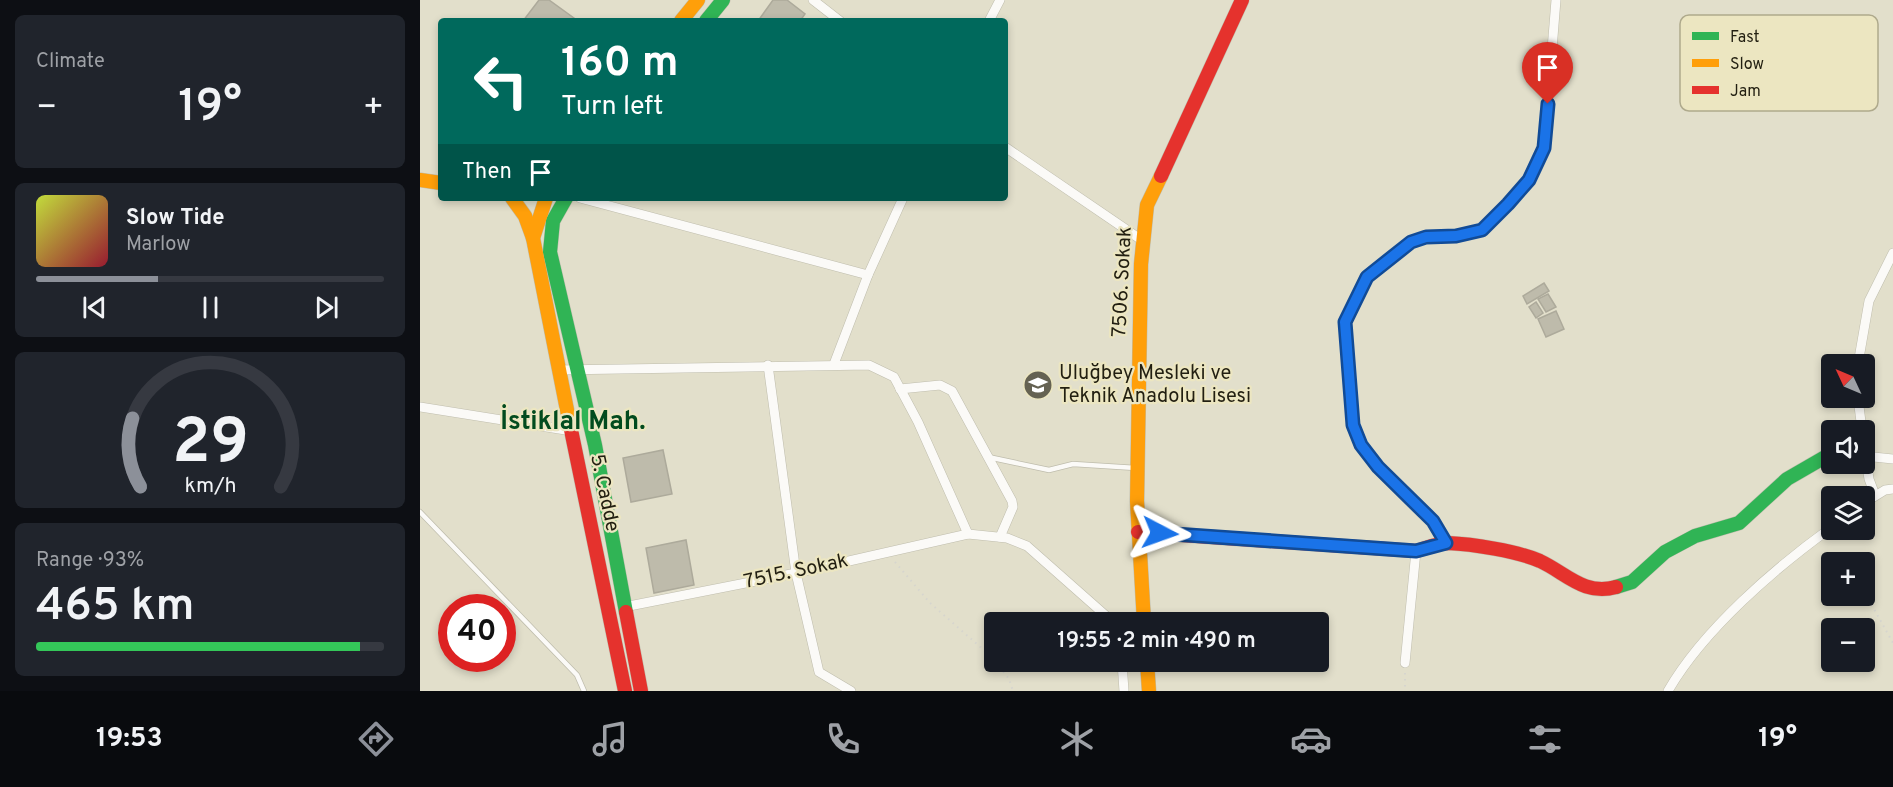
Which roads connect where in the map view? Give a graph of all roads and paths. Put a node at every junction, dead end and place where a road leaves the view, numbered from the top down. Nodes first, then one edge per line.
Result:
1 (698, 0) edge
2 (723, 0) edge
3 (813, 0) edge
4 (1000, 0) edge
5 (1242, 0) edge
6 (1556, 0) edge
7 (683, 18) edge
8 (708, 18) edge
9 (836, 18) edge
10 (991, 18) edge
11 (1008, 149) edge
12 (438, 175) edge
13 (420, 178) edge
14 (438, 182) edge
15 (514, 201) edge
16 (545, 201) edge
17 (564, 201) edge
18 (591, 201) edge
19 (902, 201) edge
20 (533, 237) junction
21 (1143, 241) junction
22 (1893, 253) edge
23 (868, 275) junction
24 (1860, 354) edge
25 (834, 364) junction
26 (768, 365) junction
27 (577, 369) junction
28 (558, 370) junction
29 (900, 389) junction
30 (420, 407) edge
31 (572, 431) junction
32 (988, 457) junction
33 (1821, 459) edge
34 (1893, 459) edge
35 (1875, 460) edge
36 (1137, 468) junction
37 (1893, 489) edge
38 (1875, 495) edge
39 (420, 512) edge
40 (1138, 532) junction
41 (968, 534) junction
42 (1821, 536) edge
43 (1000, 537) junction
44 (1446, 543) junction
45 (1416, 551) junction
46 (888, 552) junction
47 (796, 573) junction
48 (1872, 606) edge
49 (624, 607) junction
50 (1102, 612) edge
51 (1143, 612) edge
52 (1893, 643) edge
53 (984, 650) edge
54 (1405, 663) joint
55 (1004, 672) edge
56 (1123, 672) edge
57 (1148, 672) edge
58 (584, 691) edge
59 (625, 691) edge
60 (641, 691) edge
61 (851, 691) edge
62 (1013, 691) edge
63 (1124, 691) edge
64 (1149, 691) edge
65 (1405, 691) edge
66 (1668, 691) edge

1 - 7 street
2 - 8 street
3 - 9 street
4 - 10 street
5 - 21 street, 7506. Sokak
6 - 44 street
11 - 21 street
12 - 13 street
13 - 14 street
15 - 20 street
16 - 20 street, 5. Cadde
17 - 27 street
18 - 23 street
19 - 23 street
20 - 28 street, 5. Cadde
21 - 36 street, 7506. Sokak
22 - 24 street
23 - 25 street
25 - 26 street
25 - 29 street
26 - 27 street
26 - 47 street
27 - 28 street
27 - 49 street
28 - 31 street, 5. Cadde
29 - 32 street
29 - 41 street
30 - 31 street
31 - 59 street, 5. Cadde
32 - 36 lane
32 - 43 street
33 - 44 street
34 - 35 street
36 - 40 street, 7506. Sokak
37 - 38 street
39 - 58 lane
40 - 45 street
40 - 51 street, 7506. Sokak
41 - 43 street, 7515. Sokak
41 - 46 street, 7515. Sokak
42 - 66 street
43 - 50 street, 7515. Sokak
44 - 45 street
45 - 54 street
46 - 47 street, 7515. Sokak
46 - 53 path
47 - 49 street, 7515. Sokak
47 - 61 street
48 - 52 path
49 - 60 street
54 - 65 path
55 - 62 path
56 - 63 street
57 - 64 street

